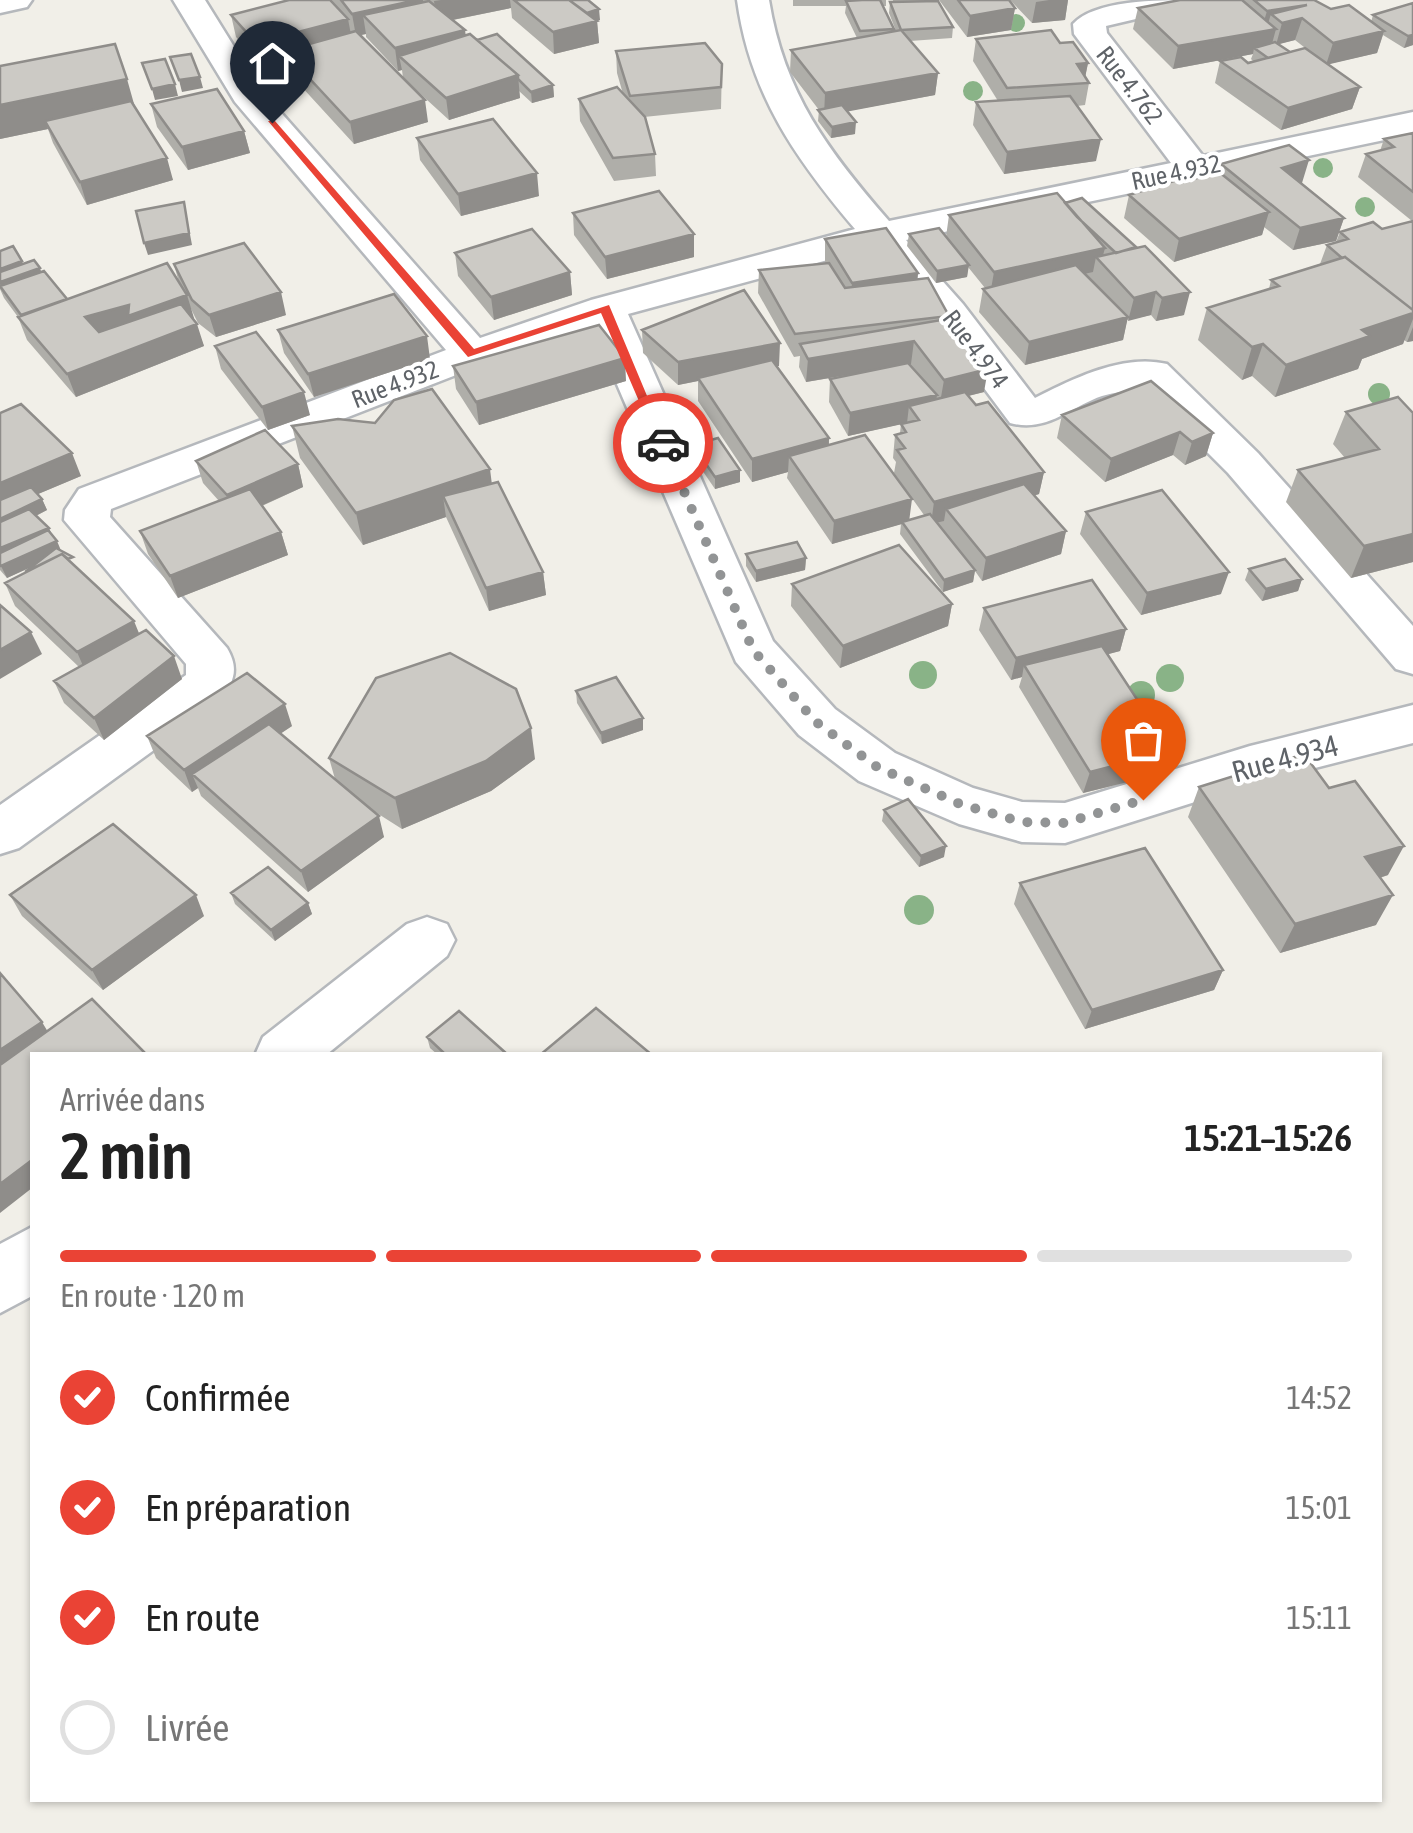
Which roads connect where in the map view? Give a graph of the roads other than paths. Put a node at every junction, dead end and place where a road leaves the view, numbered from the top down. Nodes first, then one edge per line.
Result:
1 (16, 0) edge
2 (189, 0) edge
3 (753, 0) edge
4 (1176, 0) edge
5 (0, 3) edge
6 (1413, 123) edge
7 (1194, 168) junction
8 (877, 235) junction
9 (605, 308) junction
10 (472, 354) junction
11 (1413, 657) edge
12 (1413, 724) edge
13 (0, 833) edge
14 (427, 940) dead end
15 (288, 1052) edge
16 (30, 1259) edge
17 (0, 1283) edge

1 - 5 street
2 - 10 street
3 - 8 street, Rue 4.974
4 - 7 street, Rue 4.762
6 - 7 street, Rue 4.932
7 - 8 street, Rue 4.932
8 - 9 street, Rue 4.932
8 - 11 street, Rue 4.974
9 - 10 street, Rue 4.932
9 - 12 street, Rue 4.934
10 - 13 street, Rue 4.932
14 - 15 street
16 - 17 street

